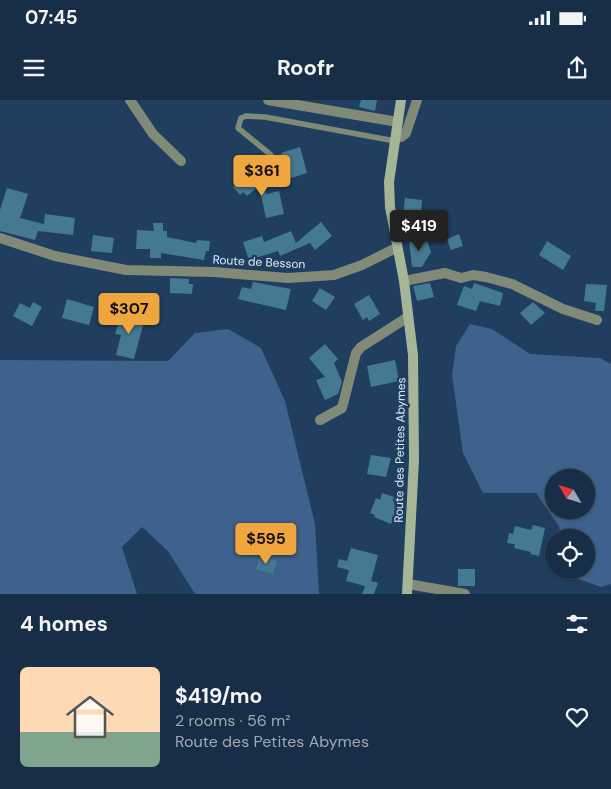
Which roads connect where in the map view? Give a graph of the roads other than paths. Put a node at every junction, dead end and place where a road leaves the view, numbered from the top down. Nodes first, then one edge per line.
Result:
1 (130, 100) edge
2 (268, 100) edge
3 (402, 100) edge
4 (417, 100) edge
5 (398, 122) junction
6 (395, 138) junction
7 (271, 155) dead end
8 (180, 161) dead end
9 (0, 238) edge
10 (396, 248) junction
11 (404, 281) junction
12 (408, 317) junction
13 (597, 320) dead end
14 (320, 420) dead end
15 (407, 589) edge
16 (464, 594) edge

1 - 8 street
2 - 5 street
3 - 5 main road
4 - 6 street
5 - 6 main road
6 - 7 lane
6 - 10 main road
9 - 10 street, Route de Besson
10 - 11 main road, Route des Petites Abymes
11 - 12 main road, Route des Petites Abymes
11 - 13 street
12 - 14 street
12 - 15 main road, Route des Petites Abymes
15 - 16 street

